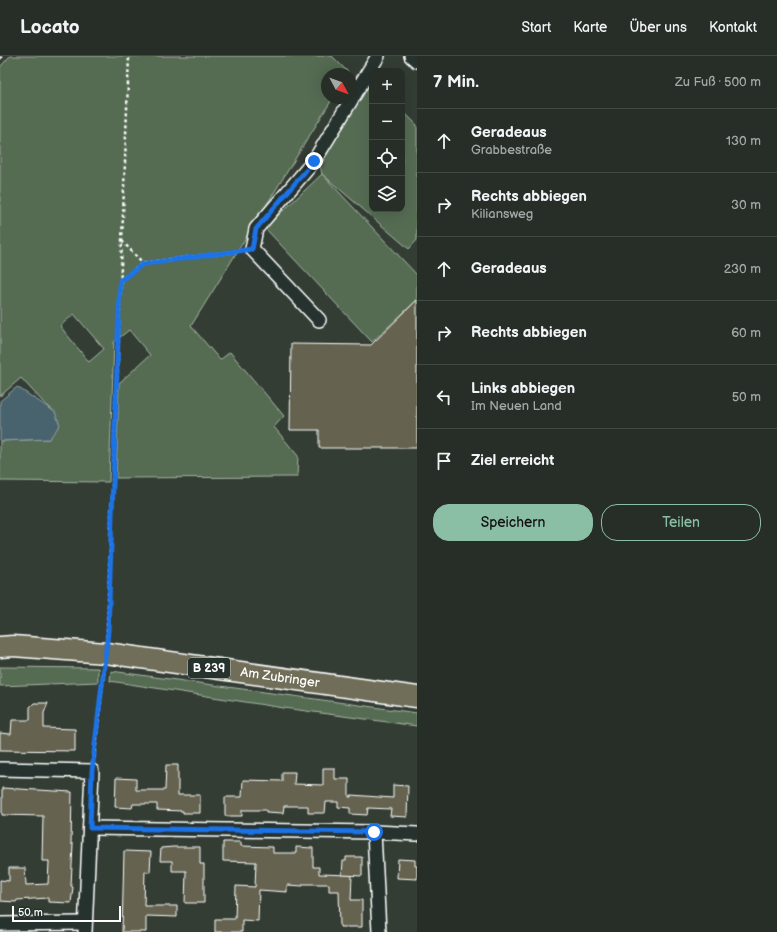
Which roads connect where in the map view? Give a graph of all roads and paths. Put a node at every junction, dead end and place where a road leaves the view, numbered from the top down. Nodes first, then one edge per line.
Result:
1 (2, 56) edge
2 (129, 56) edge
3 (378, 56) edge
4 (411, 56) edge
5 (0, 59) edge
6 (417, 62) edge
7 (122, 241) junction
8 (252, 249) junction
9 (143, 264) junction
10 (120, 281) junction
11 (320, 320) dead end
12 (0, 647) edge
13 (106, 653) junction
14 (417, 697) edge
15 (0, 769) edge
16 (92, 771) junction
17 (90, 828) junction
18 (374, 832) junction
19 (417, 834) edge
20 (0, 924) edge
21 (85, 928) edge
22 (379, 932) edge

1 - 5 path
2 - 7 path
3 - 8 street
4 - 6 street
7 - 9 path
7 - 10 path
8 - 9 path
8 - 11 street
9 - 10 path
10 - 13 path
12 - 13 main road, Am Zubringer / B 239
13 - 14 main road, Am Zubringer / B 239
13 - 16 path
15 - 16 street
16 - 17 street
17 - 18 street
17 - 21 street
18 - 19 street
18 - 22 street
20 - 21 street

